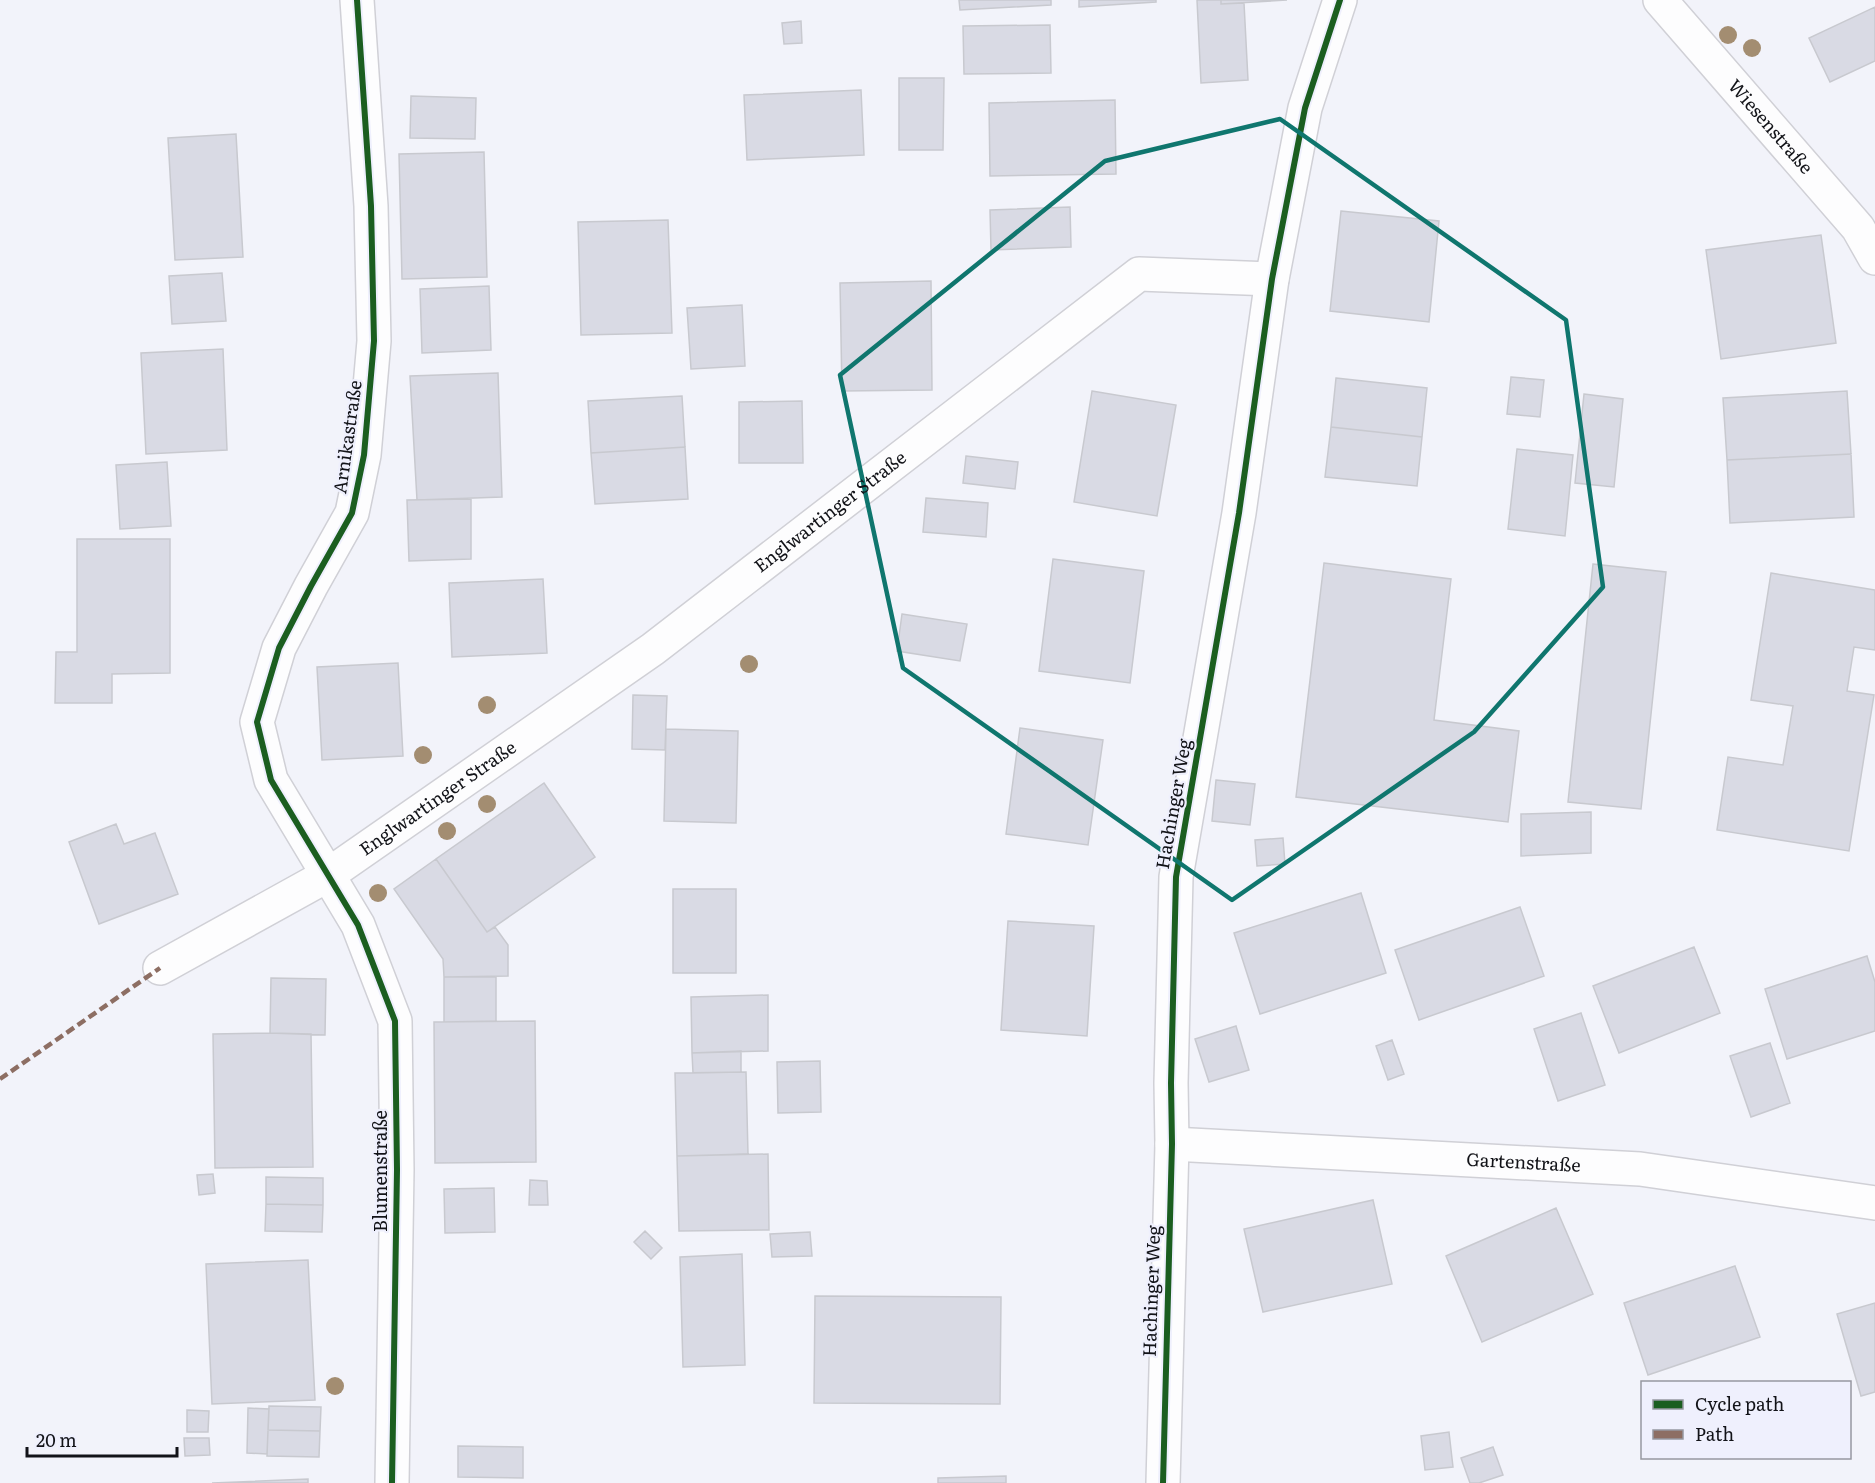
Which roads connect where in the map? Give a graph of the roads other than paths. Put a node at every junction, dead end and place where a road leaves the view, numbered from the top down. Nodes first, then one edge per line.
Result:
1 (357, 0) edge
2 (1340, 0) edge
3 (1676, 4) edge
4 (1875, 258) edge
5 (1272, 279) junction
6 (328, 875) junction
7 (160, 968) dead end
8 (1172, 1144) junction
9 (1875, 1203) edge
10 (392, 1483) edge
11 (1163, 1483) edge

1 - 6 street, Arnikastraße
2 - 5 street
3 - 4 street, Wiesenstraße
5 - 6 street, Englwartinger Straße
5 - 8 street, Hachinger Weg
6 - 7 street, Englwartinger Straße
6 - 10 street, Blumenstraße
8 - 9 street, Gartenstraße
8 - 11 street, Hachinger Weg

